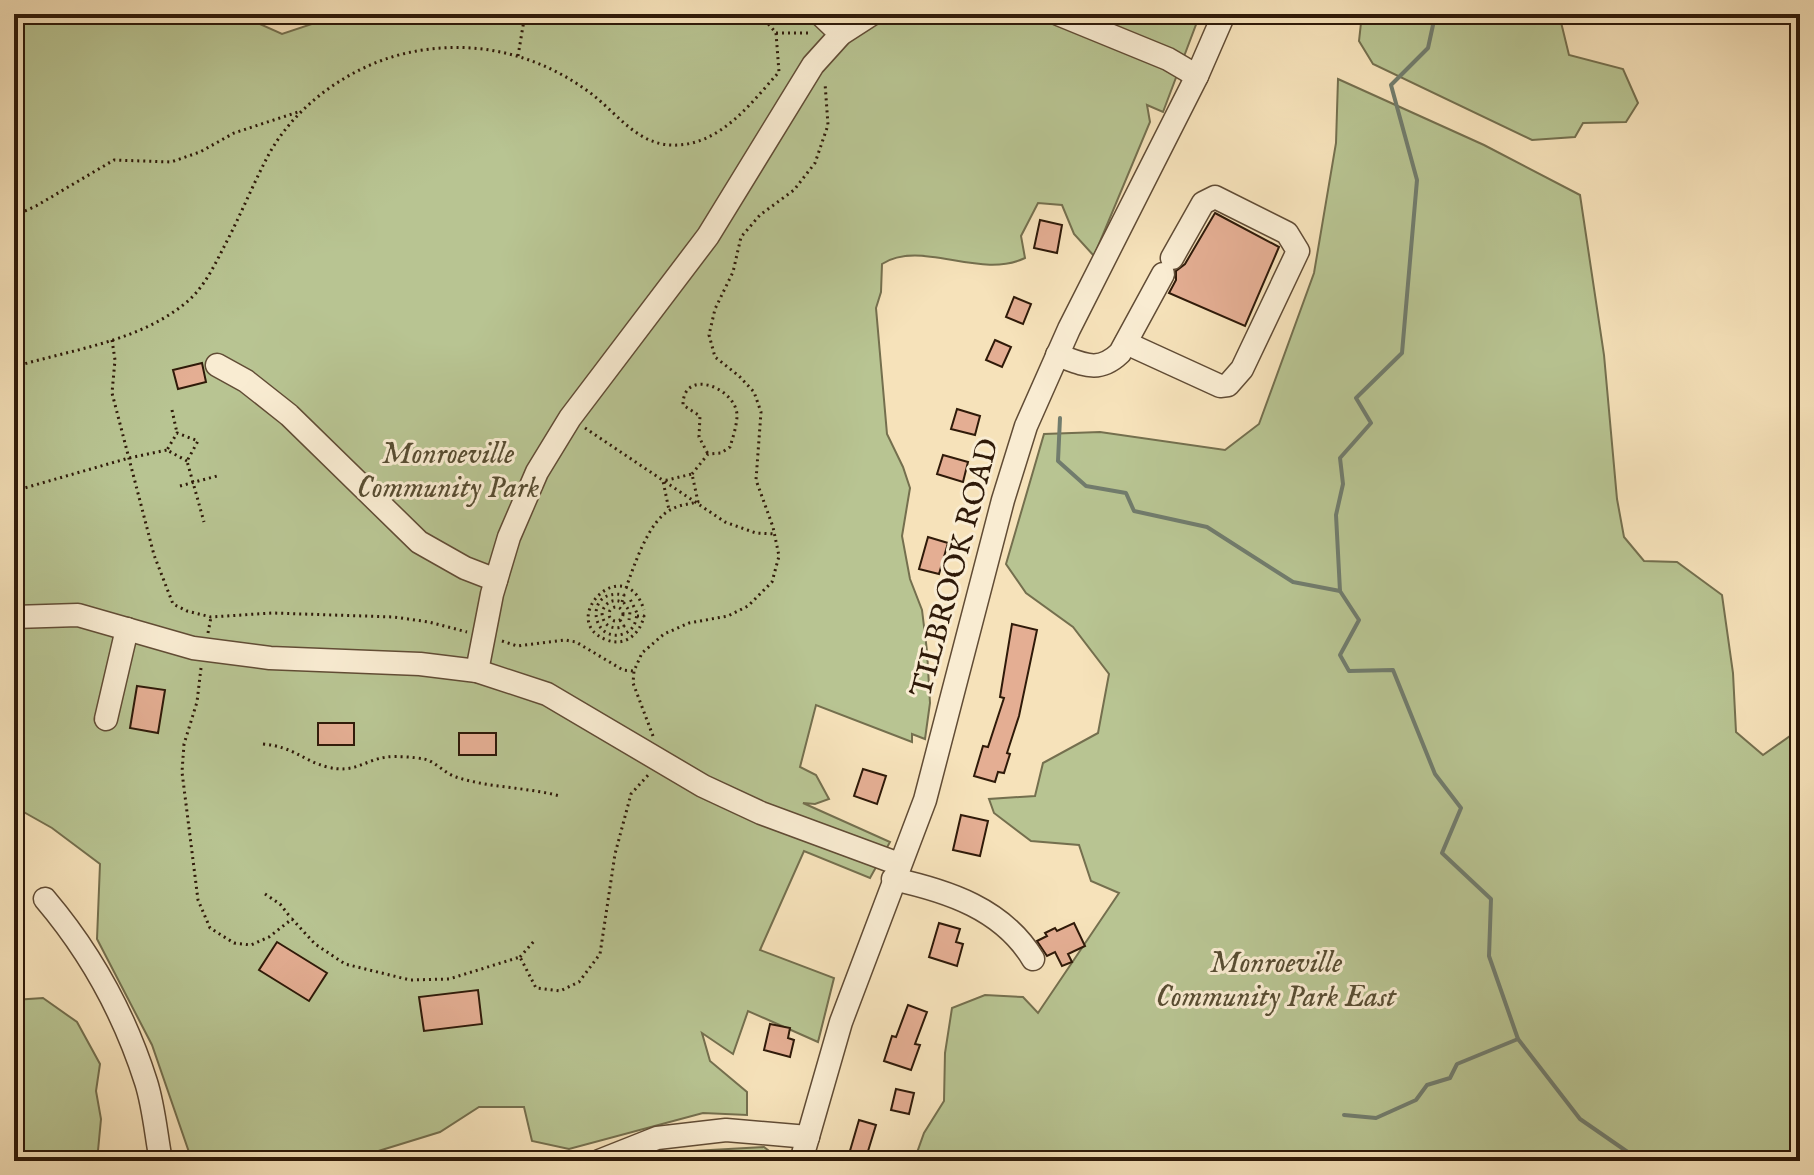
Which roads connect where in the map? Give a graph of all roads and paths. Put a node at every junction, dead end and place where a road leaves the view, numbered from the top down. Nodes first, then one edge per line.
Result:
1 (525, 14) edge
2 (760, 14) edge
3 (820, 14) edge
4 (872, 14) edge
5 (1058, 14) edge
6 (1224, 14) edge
7 (776, 33) junction
8 (834, 41) junction
9 (518, 56) junction
10 (1197, 76) junction
11 (826, 78) dead end
12 (301, 111) junction
13 (14, 216) edge
14 (112, 340) junction
15 (1126, 343) junction
16 (1057, 355) junction
17 (217, 365) dead end
18 (14, 367) edge
19 (172, 410) dead end
20 (570, 418) junction
21 (177, 433) junction
22 (167, 450) junction
23 (708, 454) junction
24 (129, 458) junction
25 (187, 461) junction
26 (692, 474) junction
27 (217, 476) dead end
28 (663, 481) junction
29 (193, 483) junction
30 (180, 486) dead end
31 (14, 491) edge
32 (698, 502) junction
33 (669, 510) junction
34 (204, 522) dead end
35 (775, 534) junction
36 (496, 580) junction
37 (626, 588) junction
38 (630, 599) dead end
39 (622, 602) junction
40 (644, 610) dead end
41 (637, 616) junction
42 (14, 617) edge
43 (211, 617) junction
44 (620, 620) dead end
45 (629, 620) dead end
46 (127, 629) junction
47 (484, 636) junction
48 (204, 650) junction
49 (477, 671) junction
50 (634, 671) junction
51 (106, 719) dead end
52 (263, 744) dead end
53 (655, 758) junction
54 (560, 796) dead end
55 (896, 872) junction
56 (265, 894) dead end
57 (45, 899) dead end
58 (292, 919) junction
59 (535, 940) dead end
60 (520, 957) junction
61 (1033, 959) dead end
62 (808, 1137) junction
63 (161, 1161) edge
64 (599, 1161) edge
65 (801, 1161) edge

1 - 9 path
2 - 7 path
3 - 8 street
4 - 8 street
5 - 10 street
6 - 10 street, TILBROOK ROAD
7 - 8 path
7 - 9 path
8 - 20 street
9 - 12 path
10 - 16 street, TILBROOK ROAD
11 - 35 path
12 - 13 path
12 - 14 path
14 - 18 path
14 - 24 path
15 - 15 street
15 - 16 street
16 - 55 street, TILBROOK ROAD
17 - 36 street
19 - 21 path
20 - 28 path
20 - 36 street
21 - 22 path
21 - 25 path
22 - 24 path
22 - 25 path
23 - 23 path
23 - 26 path
24 - 31 path
24 - 43 path
25 - 29 path
26 - 28 path
26 - 32 path
27 - 29 path
28 - 32 path
28 - 33 path
29 - 30 path
29 - 34 path
32 - 33 path
32 - 35 path
33 - 37 path
35 - 50 path
36 - 47 street
37 - 40 path
37 - 41 path
38 - 41 path
39 - 41 path
39 - 44 path
39 - 45 path
42 - 46 street
43 - 47 path
43 - 48 path
46 - 48 street
46 - 51 street
47 - 49 street
47 - 50 path
48 - 49 street
48 - 58 path
49 - 53 street
50 - 53 path
52 - 54 path
53 - 55 street
53 - 60 path
55 - 61 street
55 - 62 street, TILBROOK ROAD
56 - 58 path
57 - 63 street
58 - 60 path
59 - 60 path
62 - 64 street
62 - 65 street, TILBROOK ROAD

